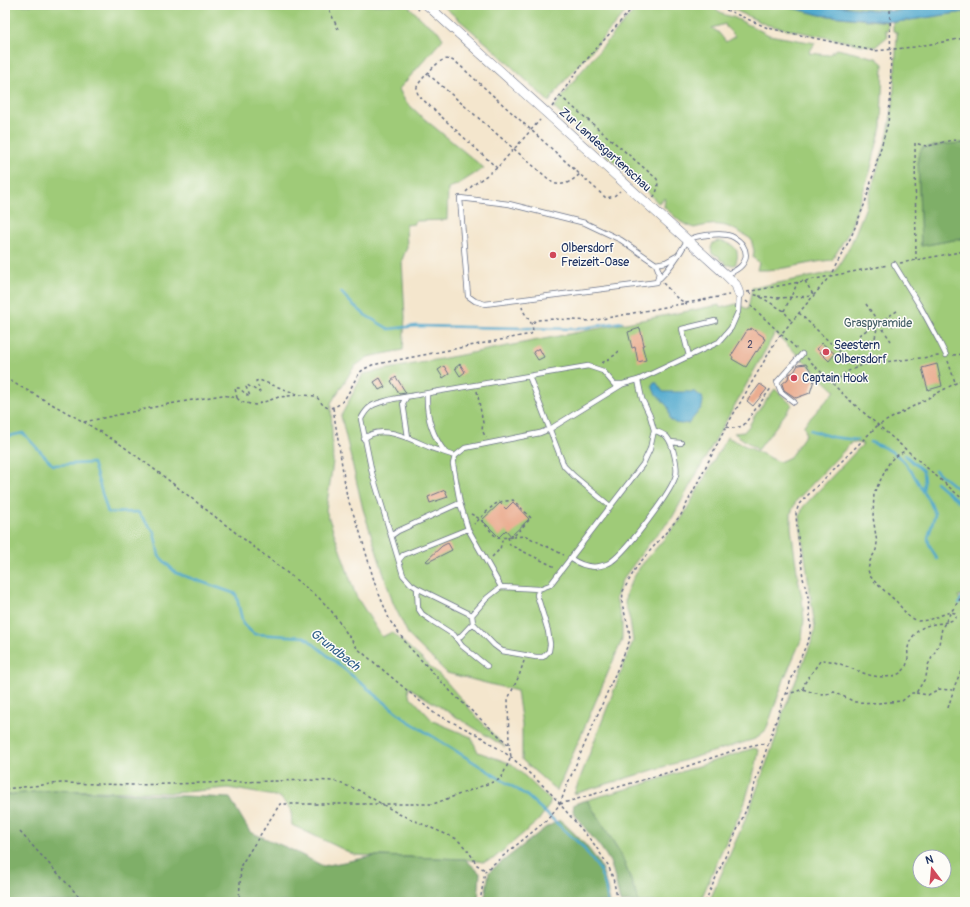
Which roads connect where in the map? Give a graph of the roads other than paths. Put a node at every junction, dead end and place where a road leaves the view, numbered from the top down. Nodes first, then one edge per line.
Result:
1 (427, 5) edge
2 (689, 240) junction
3 (679, 254) junction
4 (656, 264) junction
5 (894, 264) dead end
6 (725, 274) junction
7 (660, 278) road end
8 (743, 293) joint
9 (715, 321) dead end
10 (802, 354) dead end
11 (689, 356) junction
12 (946, 356) road end
13 (528, 376) junction
14 (638, 380) junction
15 (623, 384) junction
16 (427, 394) junction
17 (406, 398) junction
18 (794, 402) dead end
19 (550, 429) junction
20 (654, 430) junction
21 (408, 437) junction
22 (364, 439) junction
23 (670, 442) junction
24 (681, 443) dead end
25 (445, 453) junction
26 (455, 456) junction
27 (460, 503) junction
28 (610, 506) junction
29 (468, 529) junction
30 (391, 536) junction
31 (570, 558) junction
32 (399, 560) junction
33 (501, 587) junction
34 (417, 588) junction
35 (539, 589) junction
36 (472, 615) junction
37 (473, 623) junction
38 (458, 639) junction
39 (487, 666) dead end

1 - 2 street, Zur Landesgartenschau
2 - 3 lane
2 - 6 street, Zur Landesgartenschau
2 - 6 lane
3 - 4 lane
3 - 7 lane
4 - 4 lane
5 - 12 lane
6 - 8 street, Zur Landesgartenschau
8 - 11 lane
9 - 11 lane
10 - 18 lane
11 - 14 lane
13 - 15 lane
13 - 16 lane
13 - 19 lane
14 - 15 lane
14 - 20 lane
15 - 19 lane
16 - 17 lane
16 - 25 lane
17 - 21 lane
17 - 22 lane
19 - 26 lane
19 - 28 lane
20 - 23 lane
20 - 28 lane
21 - 22 lane
21 - 25 lane
22 - 30 lane
23 - 24 lane
23 - 31 lane
25 - 26 lane
26 - 27 lane
27 - 29 lane
27 - 30 lane
28 - 31 lane
29 - 32 lane
29 - 33 lane
30 - 32 lane
31 - 35 lane
32 - 34 lane
33 - 35 lane
33 - 36 lane
34 - 36 lane
34 - 38 lane
35 - 37 lane
36 - 37 lane
37 - 38 lane
38 - 39 lane

